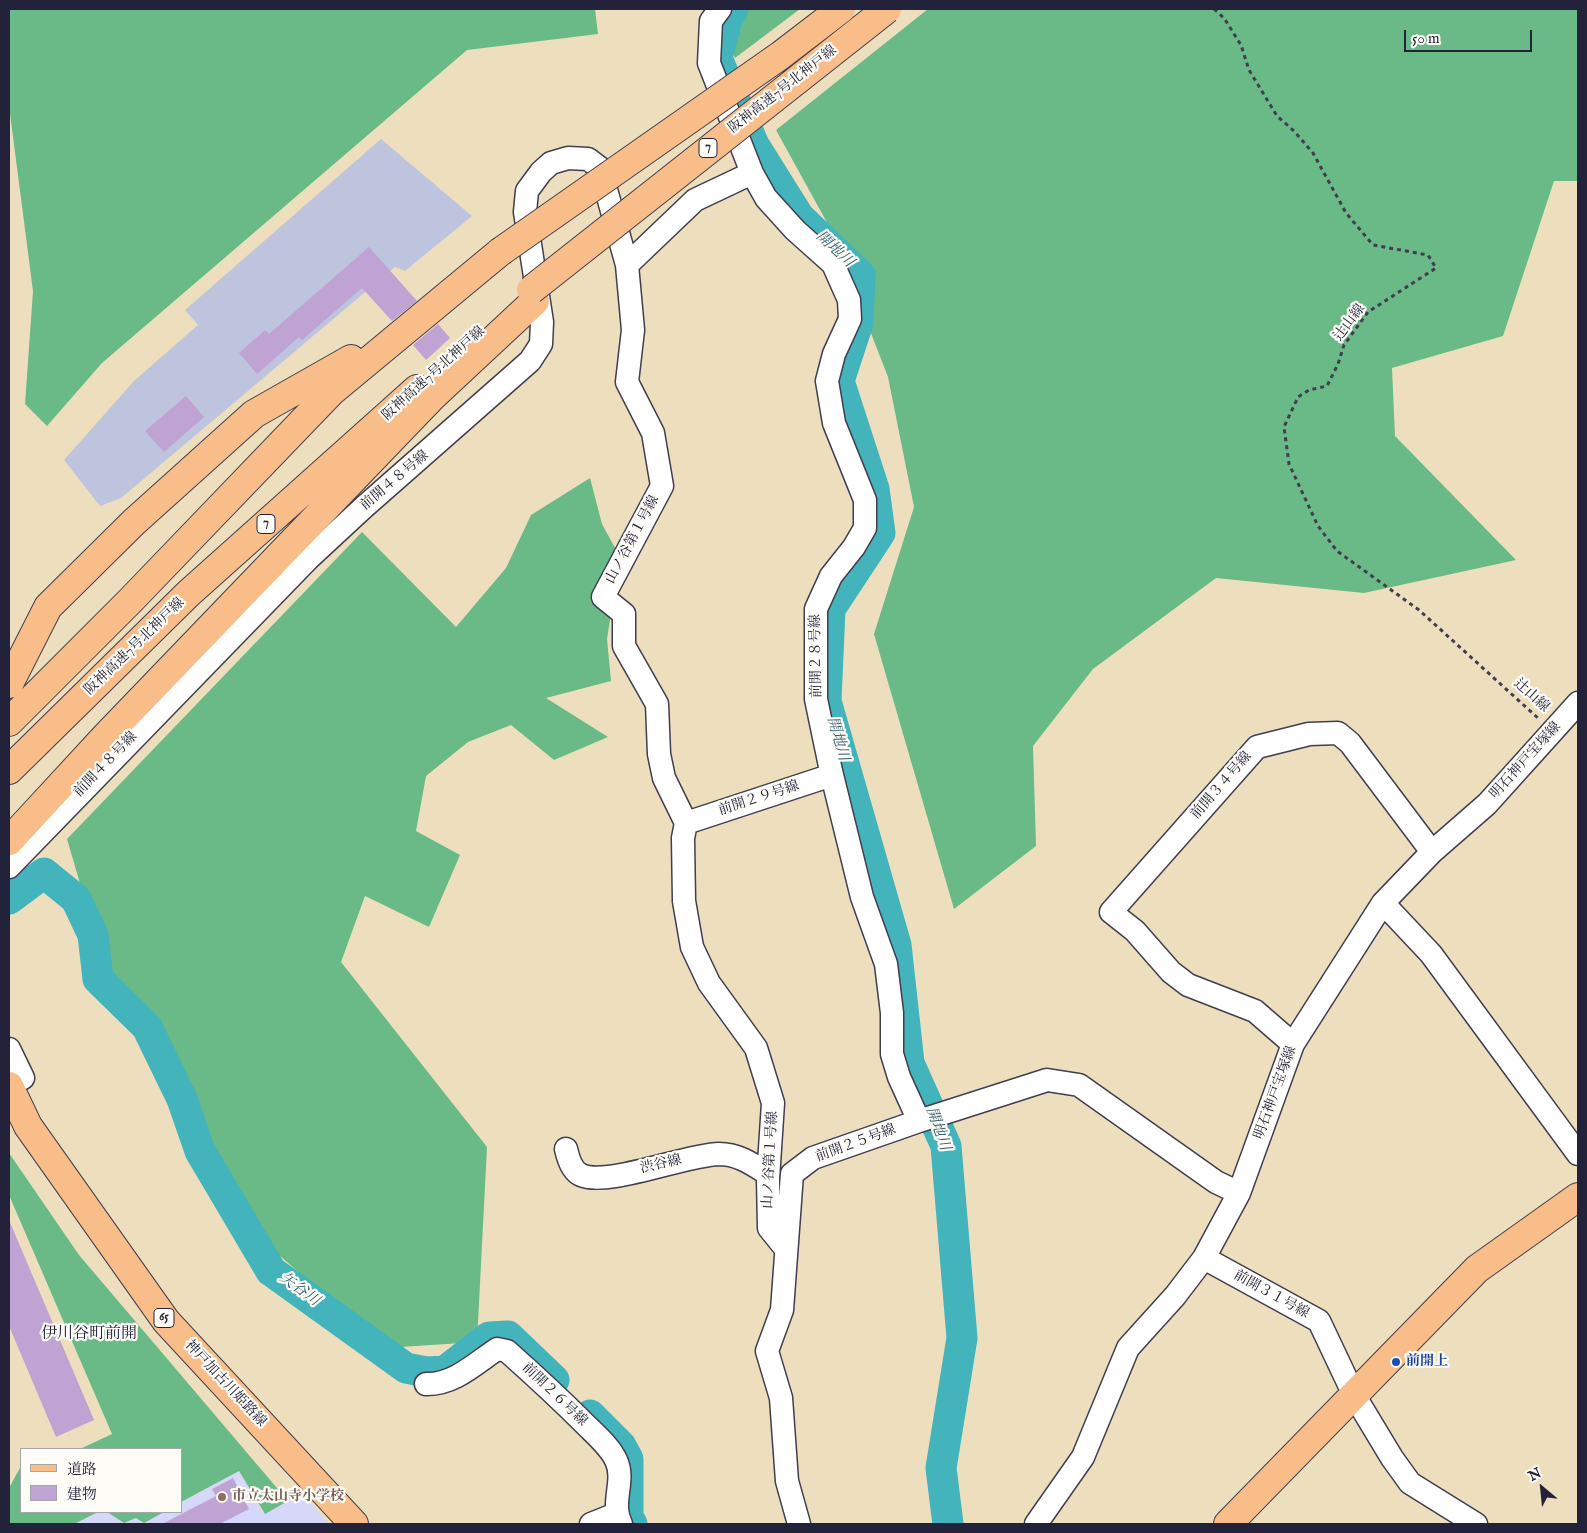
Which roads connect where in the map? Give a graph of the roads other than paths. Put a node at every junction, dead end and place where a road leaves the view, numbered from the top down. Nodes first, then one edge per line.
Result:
1 (720, 9) edge
2 (841, 9) edge
3 (887, 9) edge
4 (752, 173) junction
5 (627, 265) junction
6 (533, 296) junction
7 (412, 324) junction
8 (9, 684) edge
9 (1578, 703) edge
10 (15, 716) edge
11 (10, 769) edge
12 (832, 774) junction
13 (686, 823) junction
14 (9, 841) edge
15 (1432, 852) junction
16 (9, 867) edge
17 (1383, 903) junction
18 (1293, 1044) junction
19 (9, 1048) edge
20 (9, 1086) edge
21 (927, 1118) junction
22 (566, 1149) dead end
23 (1578, 1154) edge
24 (768, 1174) junction
25 (1239, 1193) junction
26 (1578, 1197) edge
27 (786, 1248) junction
28 (1204, 1258) junction
29 (426, 1384) dead end
30 (1354, 1395) junction
31 (618, 1519) edge
32 (354, 1524) edge
33 (591, 1524) edge
34 (799, 1524) edge
35 (1036, 1524) edge
36 (1228, 1524) edge
37 (1476, 1524) edge

1 - 4 street, 前開２８号線
2 - 7 main road, 阪神高速7号北神戸線, bridge
3 - 6 main road, 阪神高速7号北神戸線 / 7, bridge
4 - 5 street
4 - 12 street, 前開２８号線
5 - 13 street, 山ノ谷第１号線
5 - 16 street, 前開４８号線
6 - 11 main road, 阪神高速7号北神戸線 / 7
6 - 14 main road
7 - 8 main road
7 - 10 main road, 阪神高速7号北神戸線
9 - 15 street, 明石神戸宝塚線
12 - 13 street, 前開２９号線
12 - 21 street, 前開２８号線
13 - 24 street, 山ノ谷第１号線
15 - 17 street, 明石神戸宝塚線
15 - 18 street, 前開３４号線
17 - 18 street, 明石神戸宝塚線
17 - 23 street
18 - 25 street, 明石神戸宝塚線
19 - 20 street
20 - 32 main road, 神戸加古川姫路線 / 65
21 - 25 street, 前開２５号線
21 - 27 street, 前開２５号線
22 - 24 street, 渋谷線
24 - 27 street, 山ノ谷第１号線
25 - 28 street, 明石神戸宝塚線
26 - 30 main road
27 - 34 street, 前開２５号線
28 - 30 street, 前開３１号線
28 - 35 street, 明石神戸宝塚線
29 - 31 street, 前開２６号線
30 - 36 main road
30 - 37 street, 前開３１号線
31 - 33 street

